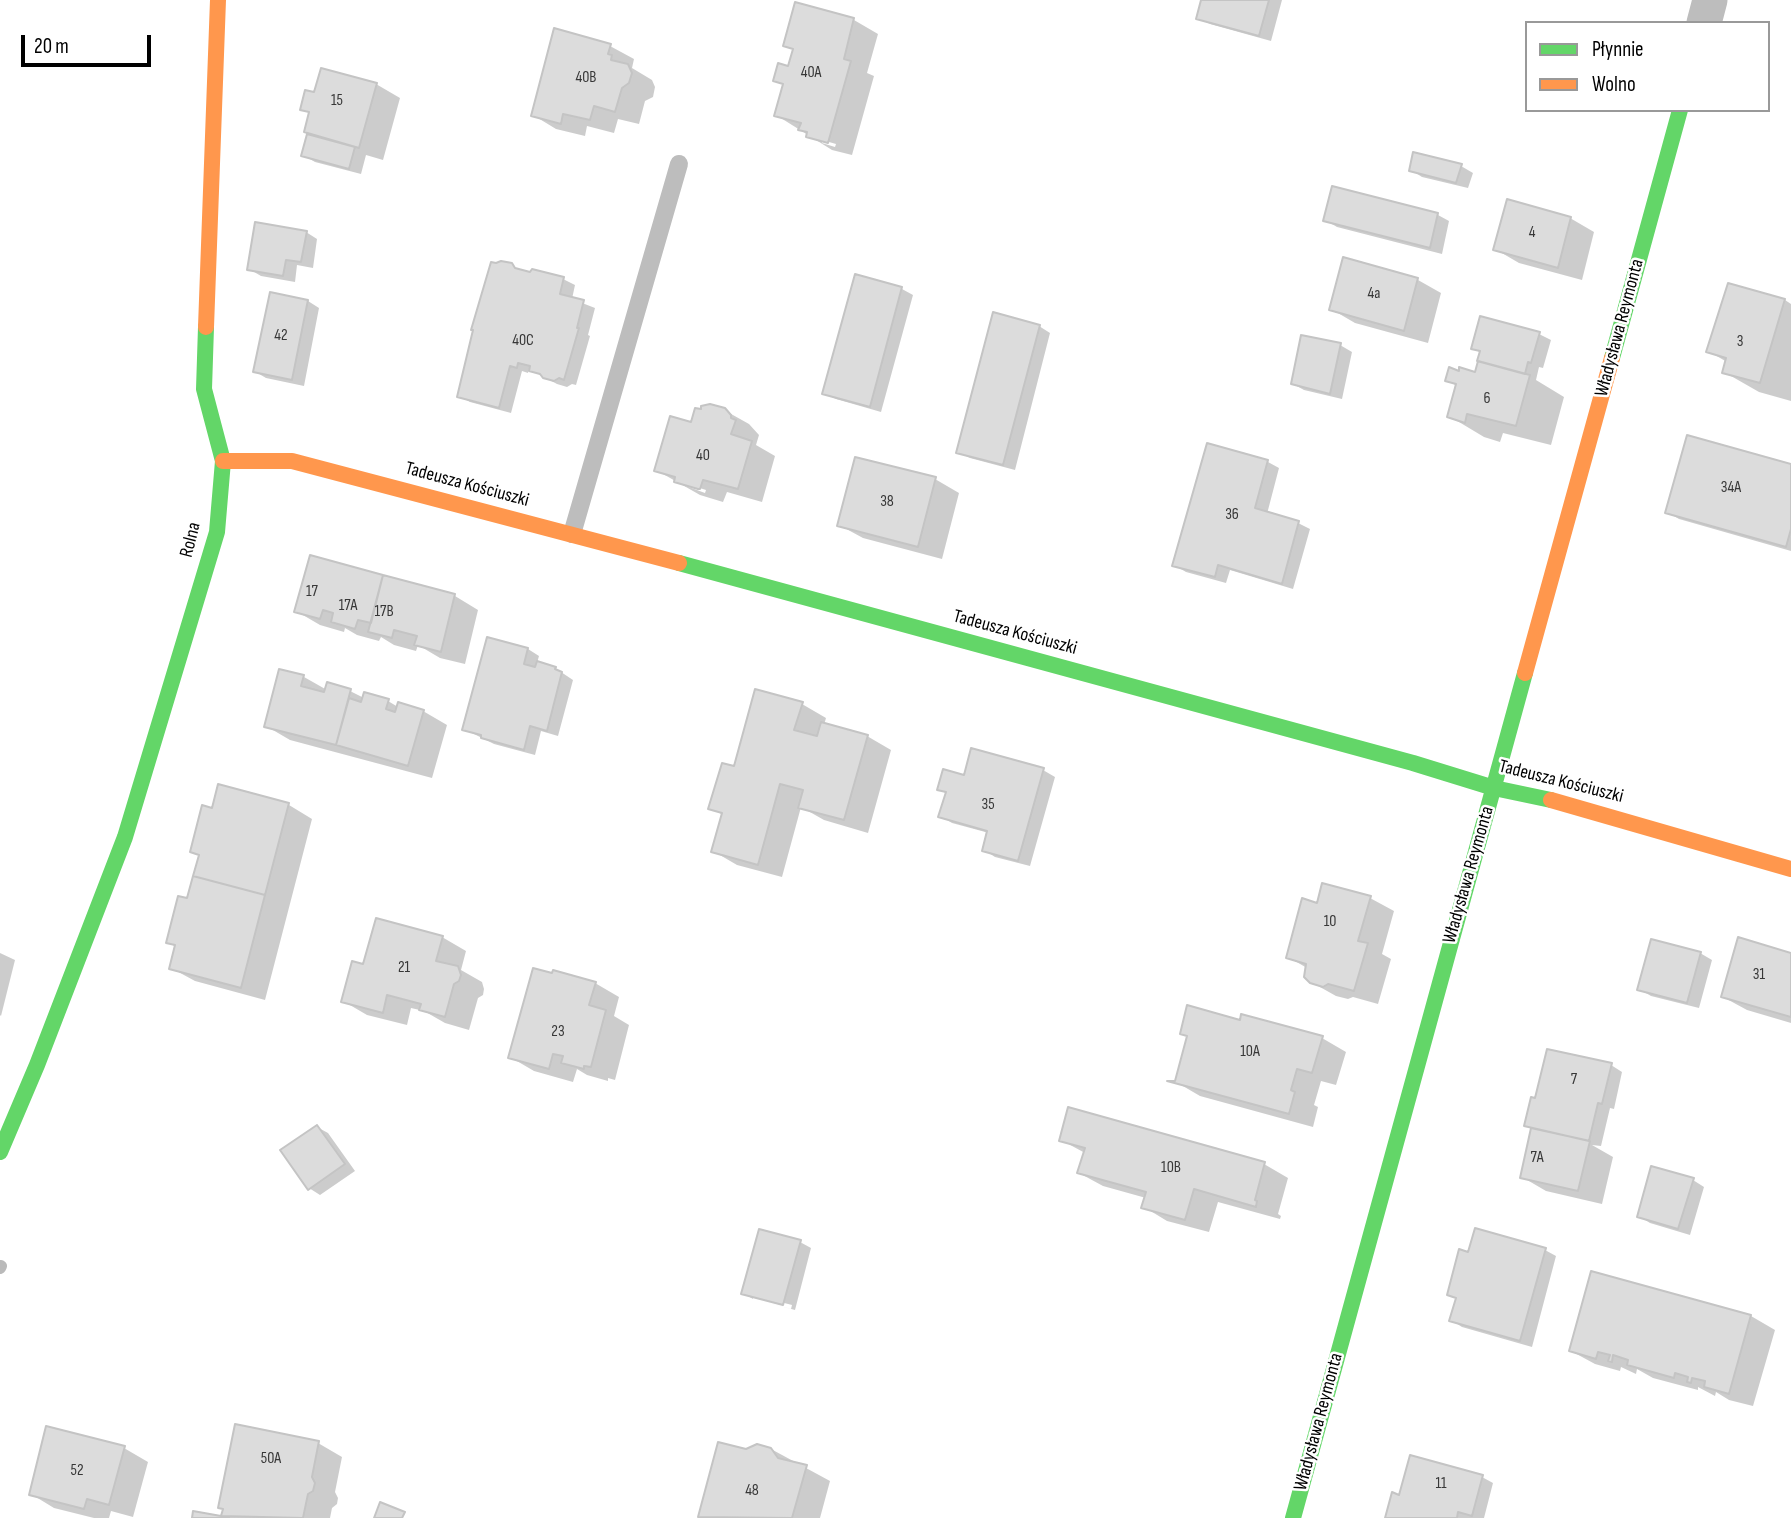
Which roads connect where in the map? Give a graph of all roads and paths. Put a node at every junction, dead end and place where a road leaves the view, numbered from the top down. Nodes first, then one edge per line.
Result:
1 (218, 0) edge
2 (1710, 0) edge
3 (1705, 21) edge
4 (1679, 112) edge
5 (679, 164) dead end
6 (223, 461) junction
7 (572, 534) junction
8 (1494, 788) junction
9 (1791, 870) edge
10 (0, 1152) edge
11 (1293, 1518) edge

1 - 6 street, Rolna
2 - 3 street
4 - 8 street, Władysława Reymonta
5 - 7 lane
6 - 7 street, Tadeusza Kościuszki
6 - 10 street, Rolna
7 - 8 street, Tadeusza Kościuszki
8 - 9 street, Tadeusza Kościuszki
8 - 11 street, Władysława Reymonta

